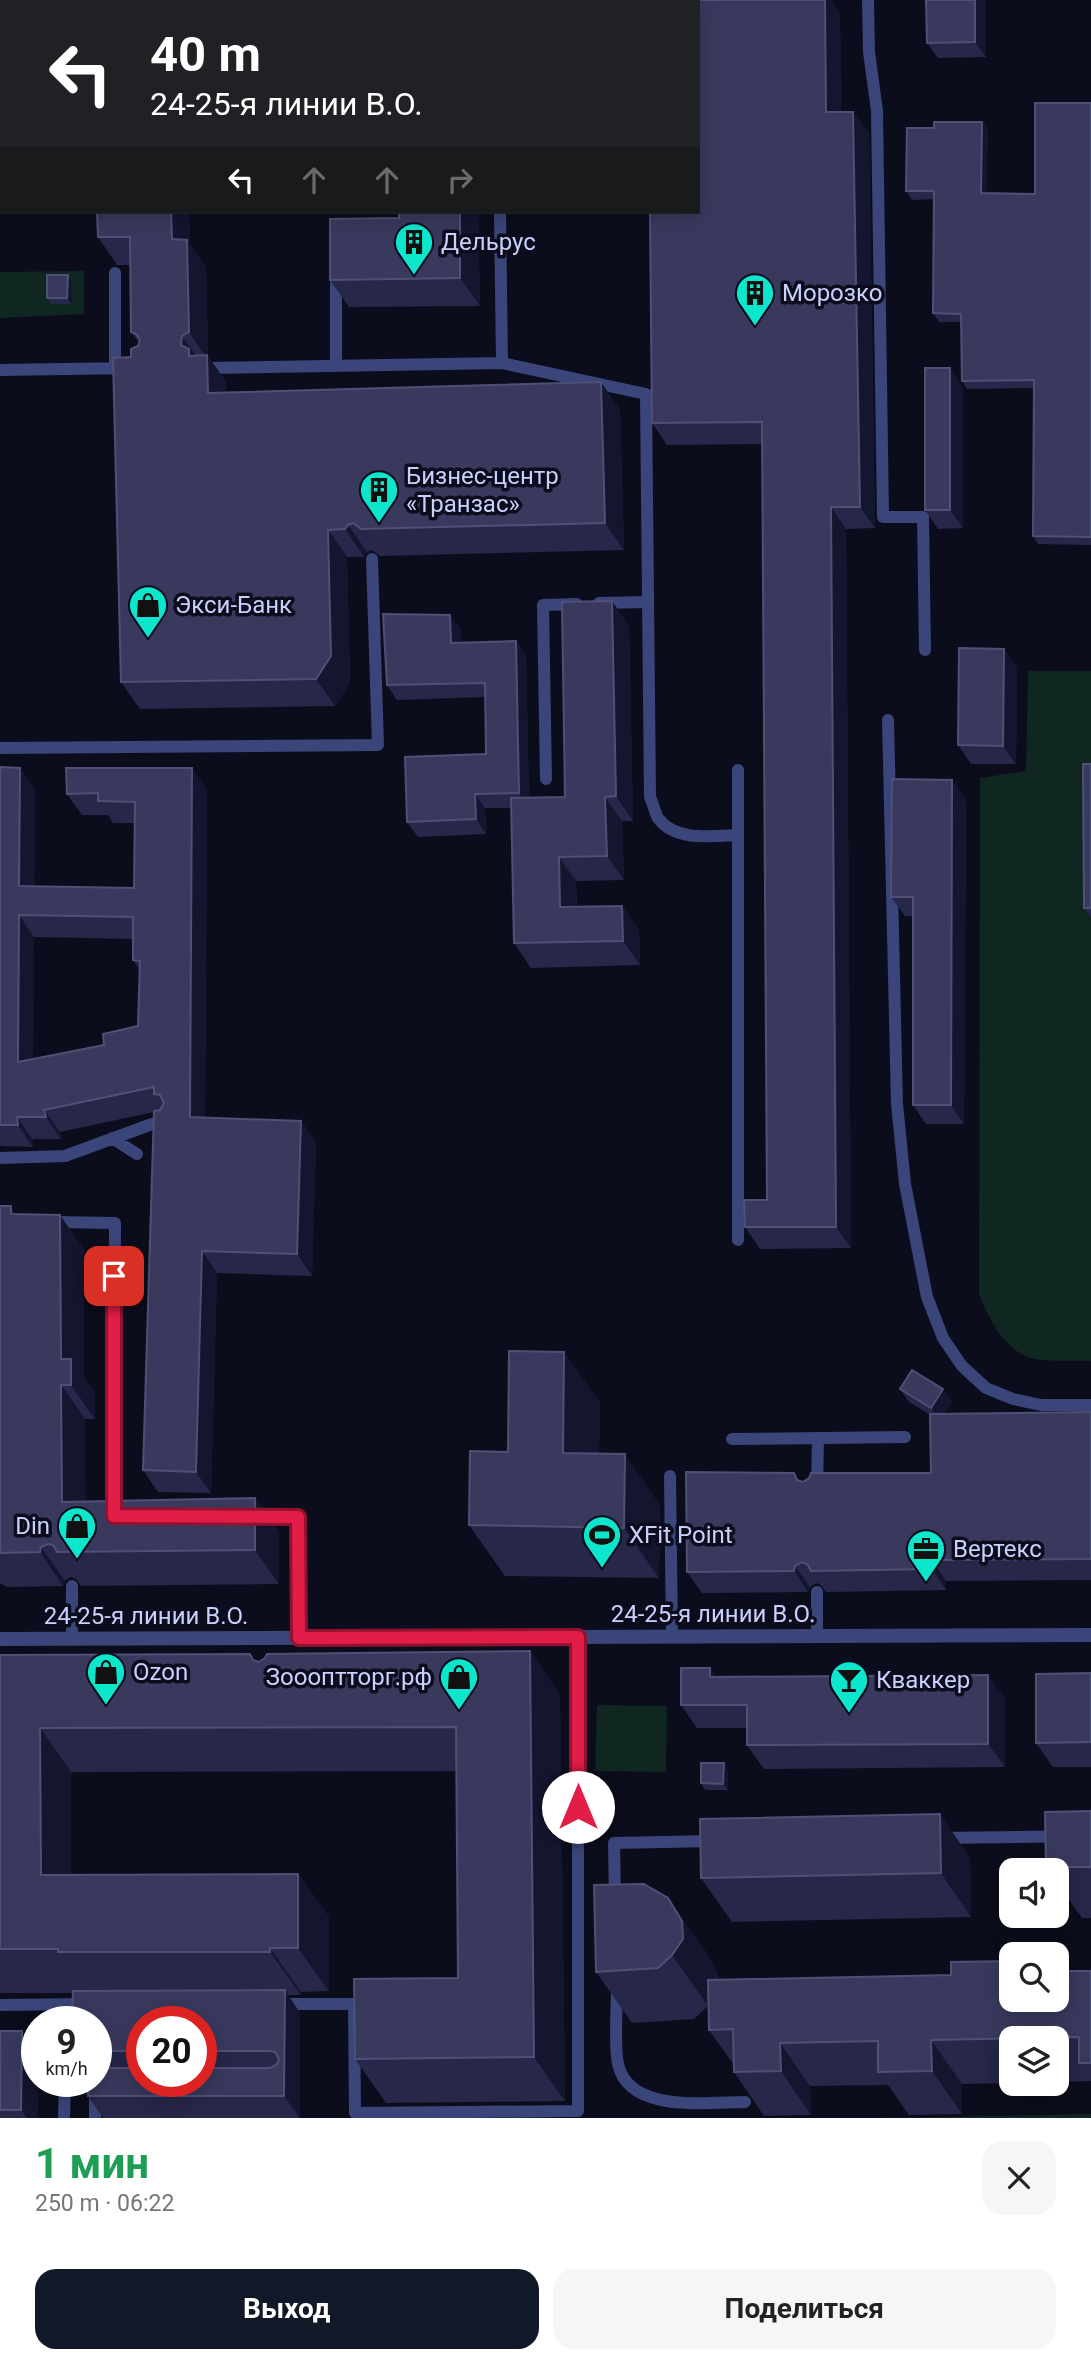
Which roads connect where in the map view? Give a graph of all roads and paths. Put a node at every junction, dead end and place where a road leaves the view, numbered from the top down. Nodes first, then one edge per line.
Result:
1 (869, 0) edge
2 (500, 214) edge
3 (336, 268) edge
4 (115, 273) dead end
5 (502, 363) junction
6 (336, 366) junction
7 (138, 368) edge
8 (208, 368) edge
9 (115, 369) junction
10 (0, 370) edge
11 (372, 559) dead end
12 (648, 602) junction
13 (925, 650) dead end
14 (888, 720) dead end
15 (0, 748) edge
16 (738, 770) dead end
17 (546, 779) dead end
18 (737, 835) junction
19 (170, 1124) edge
20 (112, 1138) junction
21 (137, 1154) dead end
22 (0, 1158) edge
23 (38, 1222) edge
24 (738, 1240) dead end
25 (1091, 1405) edge
26 (905, 1437) dead end
27 (818, 1438) junction
28 (732, 1439) dead end
29 (670, 1476) dead end
30 (817, 1493) edge
31 (127, 1516) edge
32 (245, 1517) edge
33 (72, 1586) edge
34 (817, 1592) edge
35 (1091, 1635) edge
36 (672, 1636) junction
37 (817, 1636) junction
38 (578, 1637) junction
39 (0, 1639) edge
40 (72, 1639) junction
41 (294, 1642) junction
42 (1091, 1836) edge
43 (928, 1838) edge
44 (723, 1841) edge
45 (615, 1912) edge
46 (617, 1968) edge
47 (0, 2004) edge
48 (95, 2004) edge
49 (272, 2004) edge
50 (0, 2039) edge
51 (21, 2039) edge
52 (112, 2082) edge
53 (122, 2082) edge
54 (65, 2097) edge
55 (95, 2097) edge
56 (745, 2102) edge
57 (64, 2118) edge
58 (94, 2118) edge

1 - 13 lane
2 - 5 lane
3 - 6 lane
4 - 9 lane
5 - 6 lane
5 - 12 lane
6 - 8 lane
7 - 9 lane
9 - 10 lane
11 - 15 lane
12 - 17 lane
12 - 18 lane
14 - 25 lane
16 - 18 lane
18 - 24 lane
19 - 20 lane
20 - 21 lane
20 - 22 lane
23 - 31 lane
26 - 27 lane
27 - 28 lane
27 - 30 lane
29 - 36 lane
32 - 41 lane
33 - 40 lane
34 - 37 lane
35 - 37 street, 24-25-я линии В.О.
36 - 37 street, 24-25-я линии В.О.
36 - 38 street, 24-25-я линии В.О.
38 - 41 street, 24-25-я линии В.О.
38 - 49 lane
39 - 40 street, 24-25-я линии В.О.
40 - 41 street, 24-25-я линии В.О.
42 - 43 lane
44 - 45 lane
46 - 56 lane
47 - 48 lane
50 - 51 lane
52 - 53 lane
54 - 57 lane
55 - 58 lane

